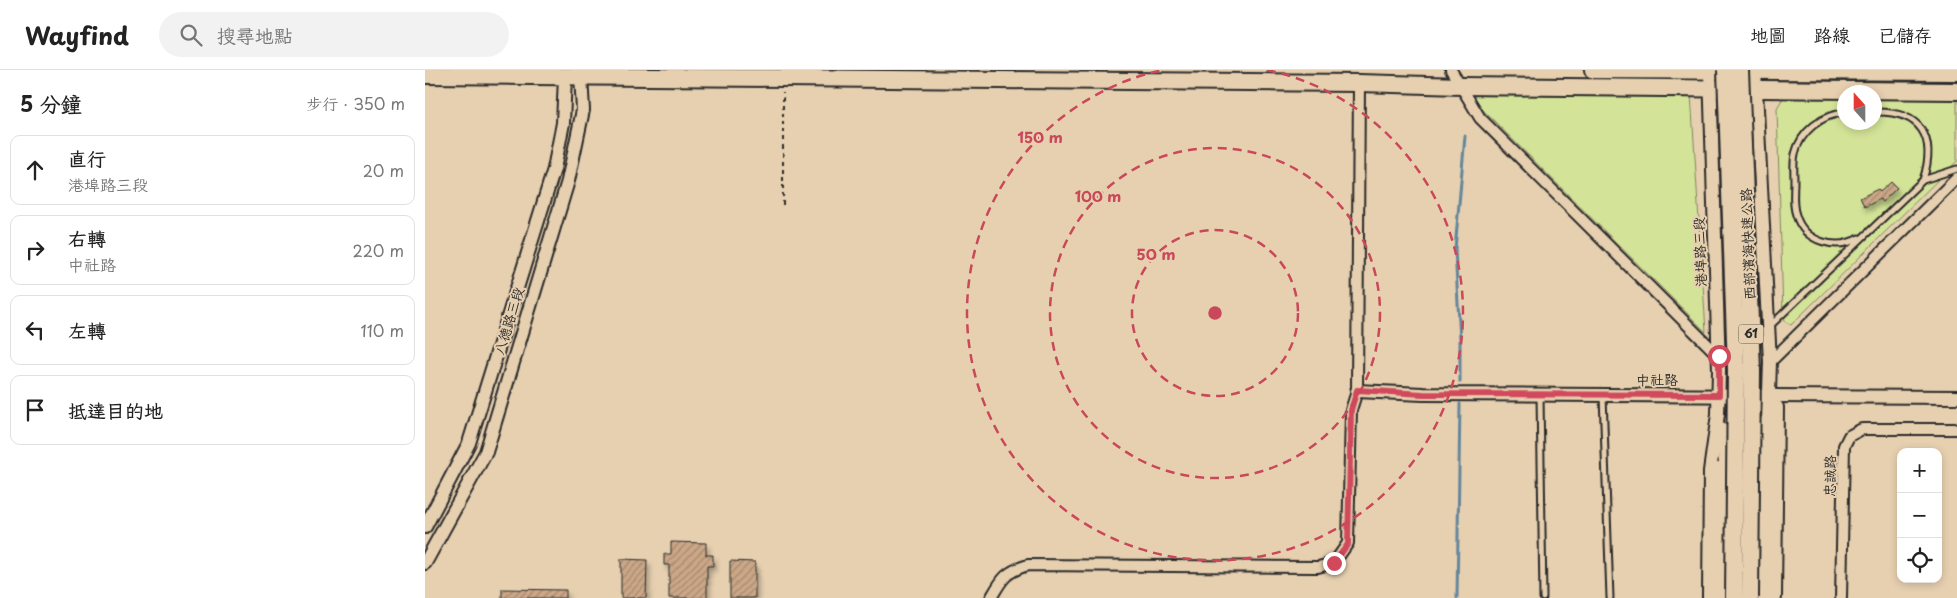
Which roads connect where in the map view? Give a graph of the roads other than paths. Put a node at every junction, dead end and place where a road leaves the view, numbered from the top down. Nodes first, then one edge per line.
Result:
1 (1451, 70) edge
2 (1593, 70) edge
3 (1715, 70) edge
4 (1750, 70) edge
5 (1957, 72) edge
6 (573, 73) edge
7 (425, 75) edge
8 (1359, 83) junction
9 (1461, 86) junction
10 (1710, 88) junction
11 (1757, 88) junction
12 (1957, 91) edge
13 (1882, 112) edge
14 (1837, 115) edge
15 (1957, 169) edge
16 (1957, 178) edge
17 (1923, 180) junction
18 (1865, 235) junction
19 (1769, 327) junction
20 (1719, 356) junction
21 (1769, 366) junction
22 (1357, 390) junction
23 (1540, 394) junction
24 (1603, 394) junction
25 (1719, 395) junction
26 (1769, 395) junction
27 (1957, 397) edge
28 (1718, 414) junction
29 (1768, 422) joint
30 (1957, 429) edge
31 (469, 443) junction
32 (486, 452) junction
33 (1718, 471) joint
34 (425, 527) edge
35 (425, 563) edge
36 (991, 598) edge
37 (1543, 598) edge
38 (1610, 598) edge
39 (1709, 598) edge
40 (1717, 598) edge
41 (1725, 598) edge
42 (1733, 598) edge
43 (1750, 598) edge
44 (1758, 598) edge
45 (1766, 598) edge
46 (1775, 598) edge
47 (1841, 598) edge

1 - 9 street
2 - 3 main road
3 - 4 main road
3 - 10 street, 港埠路三段
3 - 42 main road, 西部濱海快速公路 / 61, bridge
4 - 5 main road
4 - 11 street
4 - 43 main road, 西部濱海快速公路 / 61, bridge
6 - 7 main road
6 - 8 main road
6 - 31 street, 八德路三段
6 - 32 street, 八德路三段
8 - 9 main road
8 - 22 street
9 - 10 main road
9 - 20 street
10 - 11 main road
10 - 20 street, 港埠路三段
11 - 12 main road
11 - 19 street
13 - 17 lane
14 - 18 lane
15 - 17 lane
16 - 21 street
17 - 18 lane
18 - 19 lane
19 - 21 street
20 - 25 street, 港埠路三段
21 - 26 street
22 - 23 street, 中社路
22 - 36 street
23 - 24 street, 中社路
23 - 37 lane
24 - 25 street, 中社路
24 - 38 lane
25 - 26 street, 中社路
25 - 28 street, 港埠路三段
26 - 27 street, 中社路
26 - 29 street
26 - 44 street
26 - 46 street
28 - 33 street, 港埠路三段
28 - 39 street, 港埠路三段
28 - 41 street, 港埠路三段
29 - 45 main road
30 - 47 street, 忠誠路
31 - 32 street
31 - 34 street, 八德路三段
32 - 35 street, 八德路三段
33 - 40 main road

